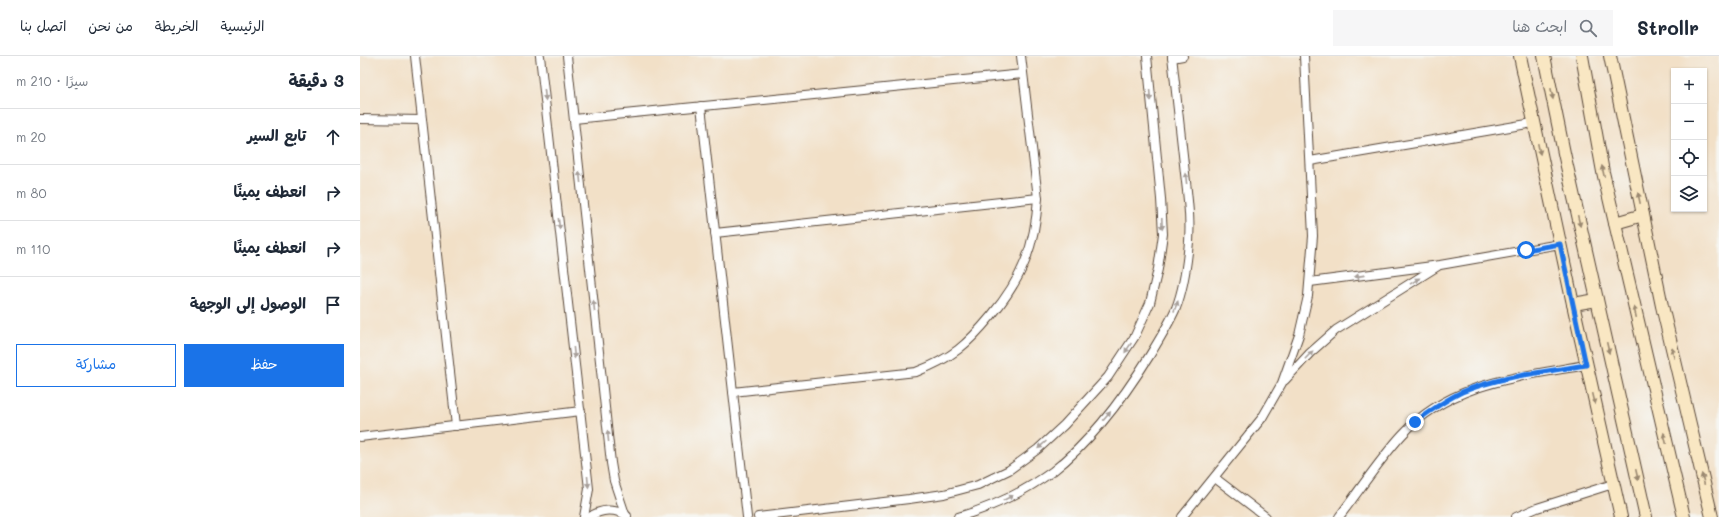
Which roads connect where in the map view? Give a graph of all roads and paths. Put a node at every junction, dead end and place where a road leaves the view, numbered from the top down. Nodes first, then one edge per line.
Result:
1 (415, 56) edge
2 (540, 56) edge
3 (567, 56) edge
4 (1020, 56) edge
5 (1147, 56) edge
6 (1183, 56) edge
7 (1304, 56) edge
8 (1520, 56) edge
9 (1544, 56) edge
10 (1582, 56) edge
11 (1610, 56) edge
12 (1172, 57) edge
13 (1023, 74) junction
14 (700, 106) junction
15 (360, 119) edge
16 (574, 119) junction
17 (422, 120) junction
18 (1533, 123) junction
19 (1310, 161) junction
20 (1038, 198) junction
21 (1643, 215) junction
22 (1615, 223) junction
23 (715, 233) junction
24 (1560, 244) junction
25 (1440, 265) junction
26 (1310, 282) junction
27 (1597, 300) junction
28 (1573, 304) junction
29 (1586, 365) junction
30 (1282, 383) junction
31 (733, 392) junction
32 (581, 411) junction
33 (456, 426) junction
34 (360, 437) edge
35 (1215, 478) junction
36 (1613, 484) junction
37 (627, 516) edge
38 (584, 517) edge
39 (590, 517) edge
40 (747, 517) edge
41 (758, 517) edge
42 (958, 517) edge
43 (1182, 517) edge
44 (1266, 517) edge
45 (1339, 517) edge
46 (1516, 517) edge
47 (1621, 517) edge
48 (1646, 517) edge
49 (1684, 517) edge
50 (1712, 517) edge

1 - 17 street
2 -> 32 street
3 - 16 street
4 - 13 street
5 -> 41 street
6 - 12 street
7 - 19 street
8 - 18 main road
9 -> 27 main road
22 -> 10 main road
21 -> 11 main road
42 -> 12 street
13 - 14 street
13 - 20 street
14 - 16 street
14 - 23 street
15 - 17 street
37 -> 16 street
17 - 33 street
18 - 19 street
18 -> 24 main road
19 - 26 street
20 - 23 street
20 - 31 street
21 - 22 main road
50 -> 21 main road
49 -> 22 main road
23 - 31 street
24 - 25 street
24 - 28 main road
25 -> 26 street
30 -> 25 street
26 - 30 street
27 - 28 main road
27 -> 48 main road
28 - 29 main road
29 -> 36 main road
29 - 45 street
30 - 35 street
31 - 40 street
32 - 33 street
32 -> 38 street
33 - 34 street
35 - 43 street
35 - 44 street
36 - 46 street
36 - 47 main road
37 - 39 street

